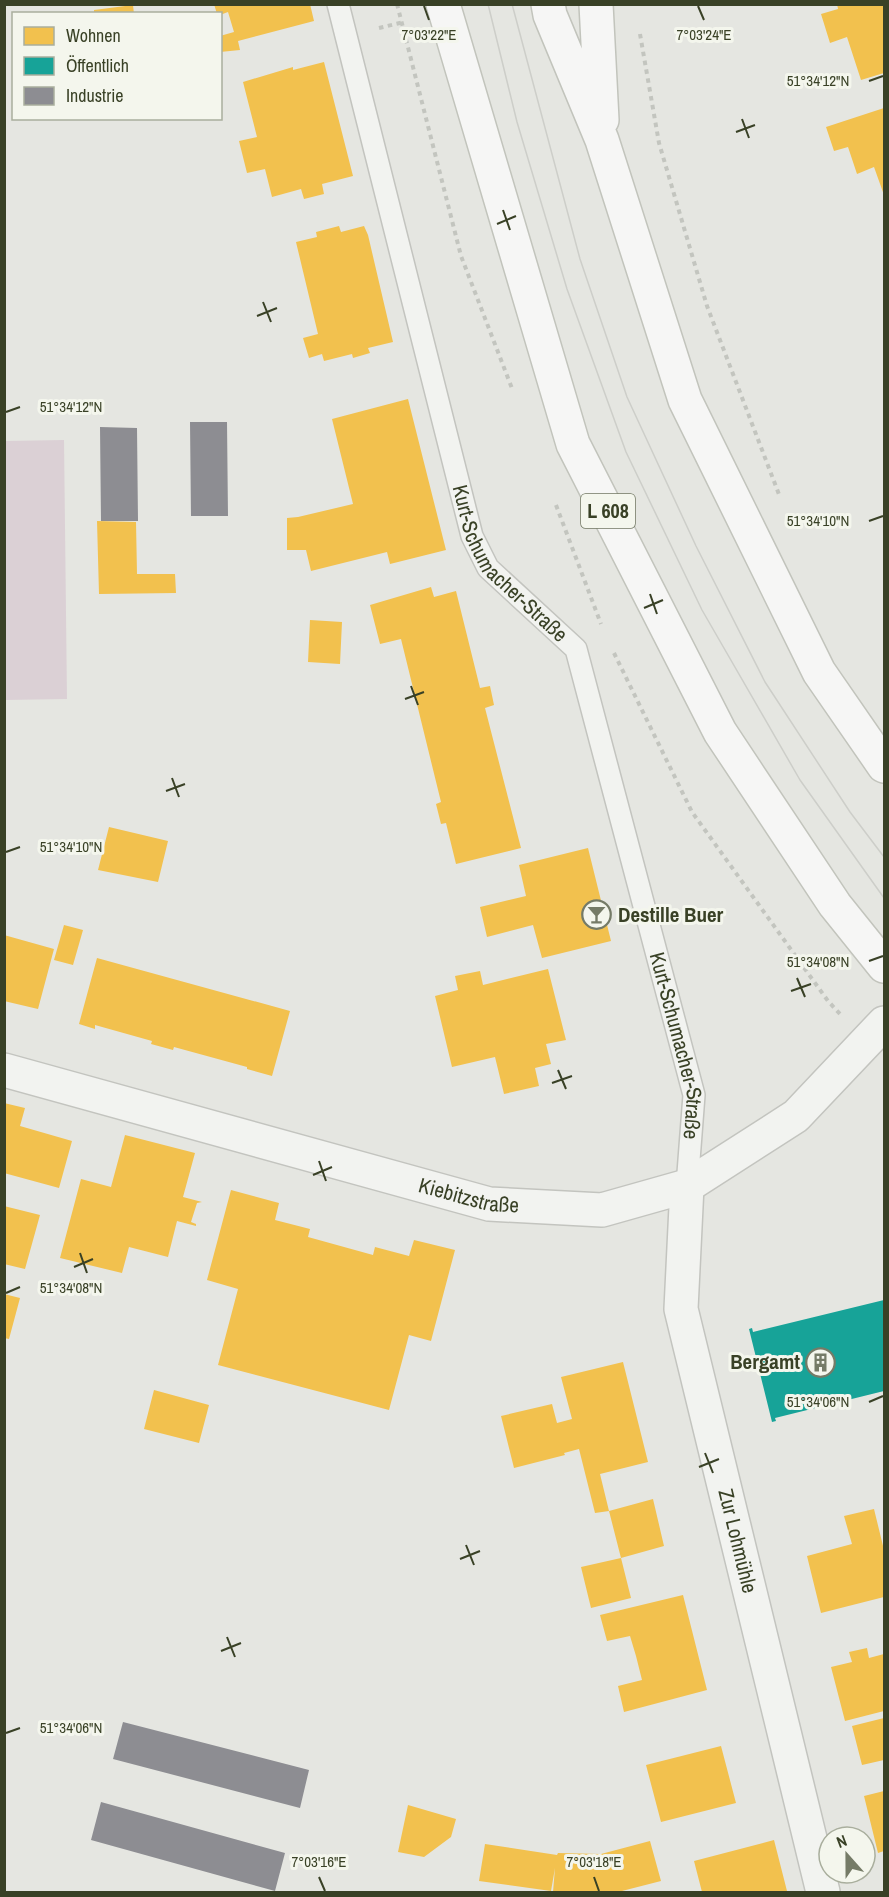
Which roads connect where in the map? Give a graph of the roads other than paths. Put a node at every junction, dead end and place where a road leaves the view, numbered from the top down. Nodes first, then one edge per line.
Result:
1 (338, 4) edge
2 (443, 4) edge
3 (548, 4) edge
4 (596, 4) edge
5 (602, 140) junction
6 (885, 766) edge
7 (885, 966) edge
8 (885, 1023) edge
9 (4, 1070) edge
10 (687, 1186) junction
11 (823, 1893) edge

1 - 10 lane, Kurt-Schumacher-Straße
2 - 7 main road, L 608
3 - 5 main road
4 - 5 main road
5 - 6 main road
8 - 10 street, Kiebitzstraße
9 - 10 street, Kiebitzstraße
10 - 11 street, Zur Lohmühle

